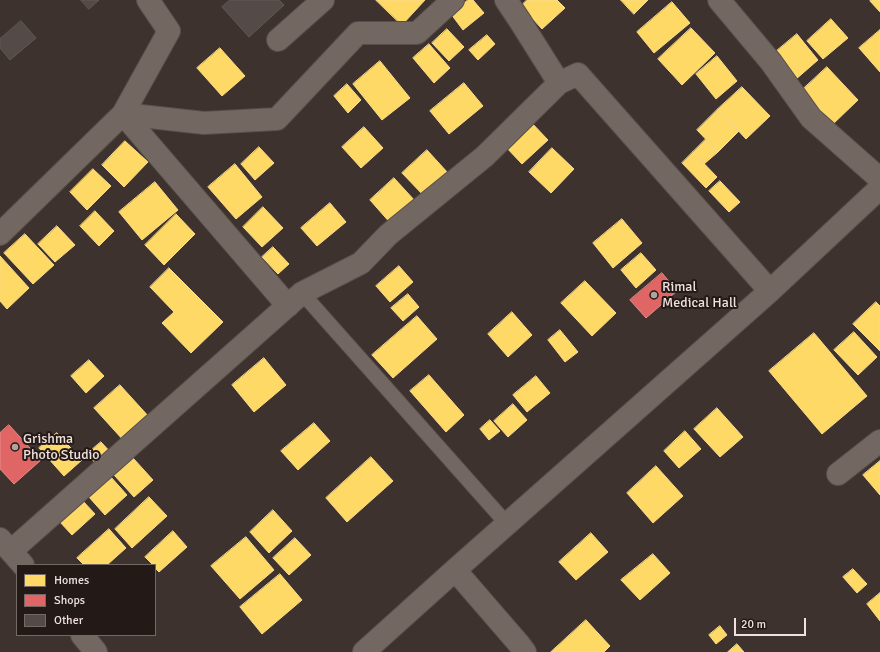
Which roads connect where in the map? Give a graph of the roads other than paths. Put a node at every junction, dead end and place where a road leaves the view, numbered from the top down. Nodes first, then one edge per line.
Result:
1 (148, 0) edge
2 (323, 0) edge
3 (453, 0) edge
4 (506, 0) edge
5 (719, 0) edge
6 (278, 40) dead end
7 (559, 83) junction
8 (122, 114) junction
9 (880, 179) edge
10 (880, 188) edge
11 (0, 234) edge
12 (770, 291) junction
13 (295, 300) junction
14 (880, 441) edge
15 (838, 474) dead end
16 (507, 524) junction
17 (11, 552) edge
18 (455, 570) junction
19 (83, 636) edge
20 (96, 652) edge
21 (364, 652) edge
22 (525, 652) edge

1 - 8 street
2 - 6 street
3 - 8 street
4 - 7 street
5 - 9 street
7 - 12 street
7 - 13 street
8 - 11 street
8 - 13 street
10 - 12 street
12 - 16 street
13 - 16 lane
13 - 17 street
14 - 15 street
16 - 18 street
18 - 21 street
18 - 22 street
19 - 20 street

